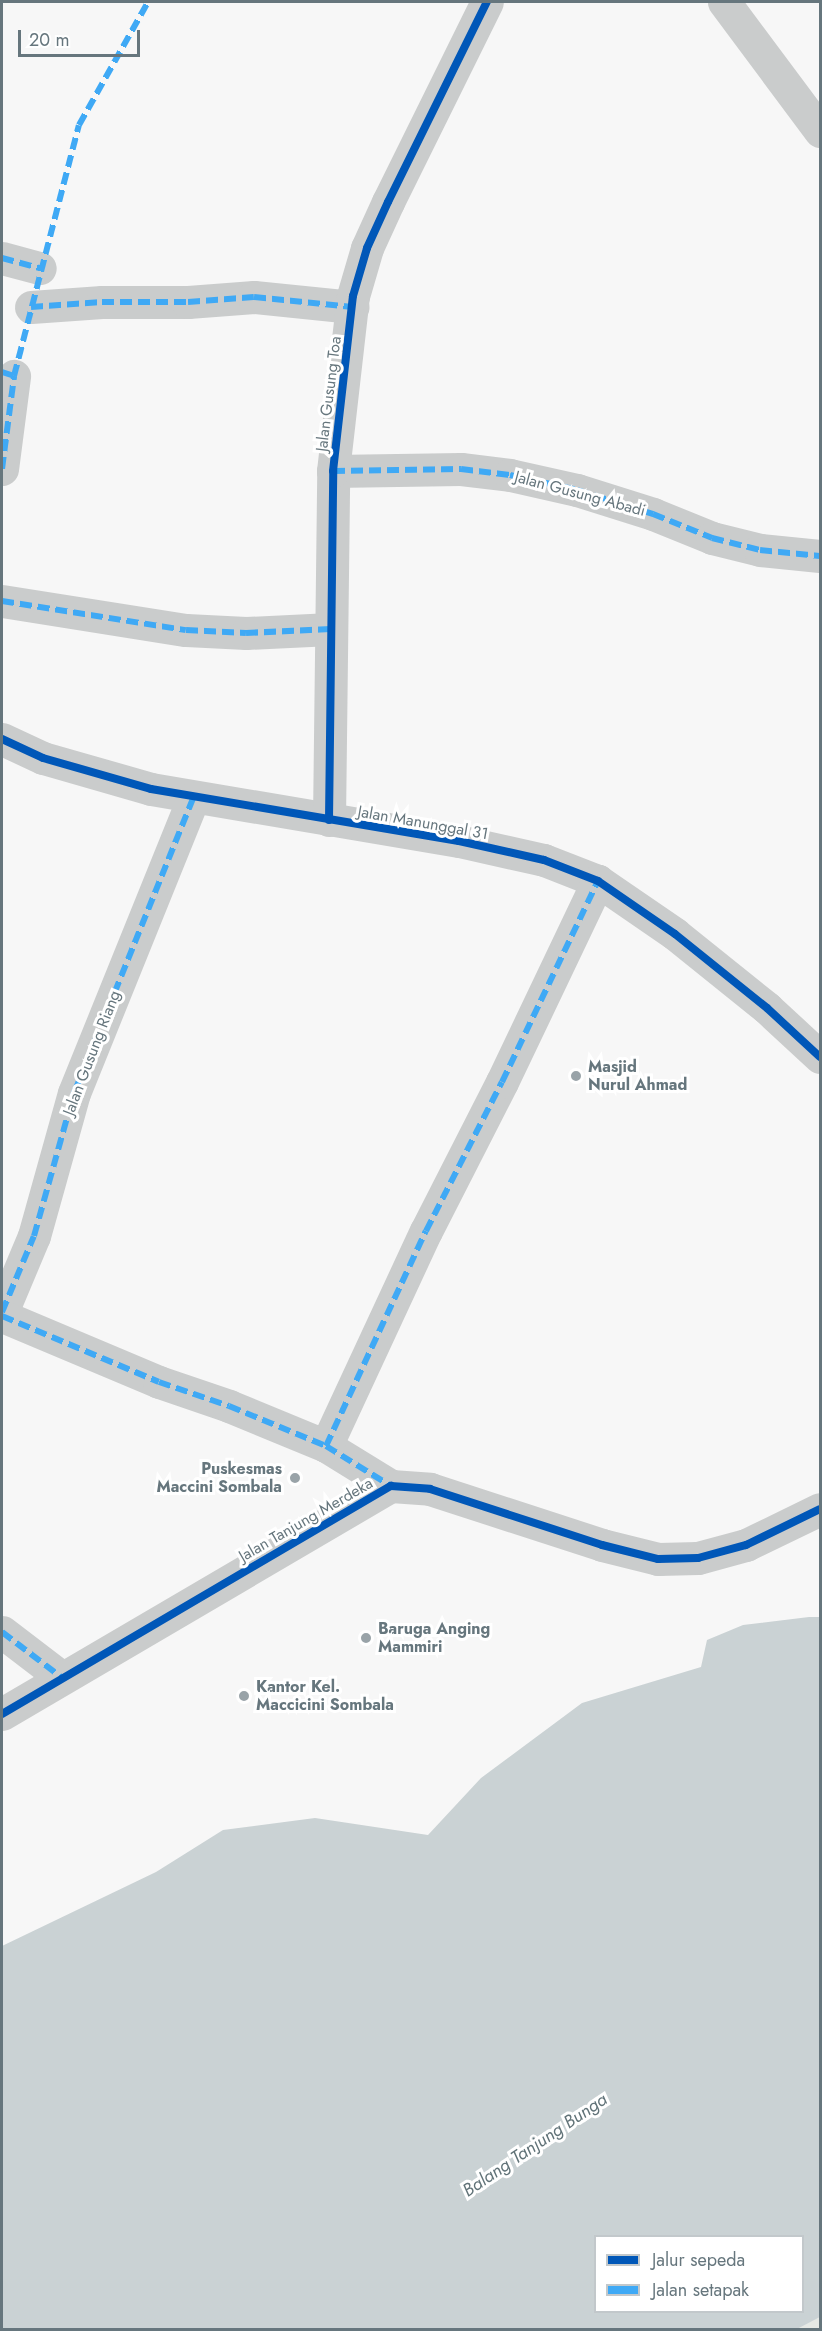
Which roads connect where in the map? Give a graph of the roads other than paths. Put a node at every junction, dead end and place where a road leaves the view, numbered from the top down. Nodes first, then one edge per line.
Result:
1 (487, 2) edge
2 (724, 2) edge
3 (820, 131) edge
4 (2, 258) edge
5 (40, 268) dead end
6 (31, 307) dead end
7 (352, 307) junction
8 (14, 376) dead end
9 (2, 469) edge
10 (333, 471) junction
11 (820, 556) edge
12 (2, 601) edge
13 (331, 629) junction
14 (2, 739) edge
15 (193, 798) junction
16 (329, 820) junction
17 (598, 881) junction
18 (820, 1057) edge
19 (2, 1312) edge
20 (2, 1316) edge
21 (326, 1446) junction
22 (391, 1486) junction
23 (820, 1509) edge
24 (2, 1632) edge
25 (61, 1677) junction
26 (2, 1714) edge

1 - 7 street, Jalan Gusung Toa
2 - 3 street
4 - 5 street
6 - 7 street
7 - 10 street, Jalan Gusung Toa
8 - 9 street
10 - 11 street, Jalan Gusung Abadi
10 - 13 street, Jalan Gusung Toa
12 - 13 street
13 - 16 street, Jalan Gusung Toa
14 - 15 street, Jalan Manunggal 31
15 - 16 street, Jalan Manunggal 31
15 - 19 street, Jalan Gusung Riang
16 - 17 street, Jalan Manunggal 31
17 - 18 street, Jalan Manunggal 31
17 - 21 street
20 - 21 street
21 - 22 street
22 - 23 street, Jalan Tanjung Merdeka
22 - 25 street, Jalan Tanjung Merdeka
24 - 25 street
25 - 26 street, Jalan Tanjung Merdeka

